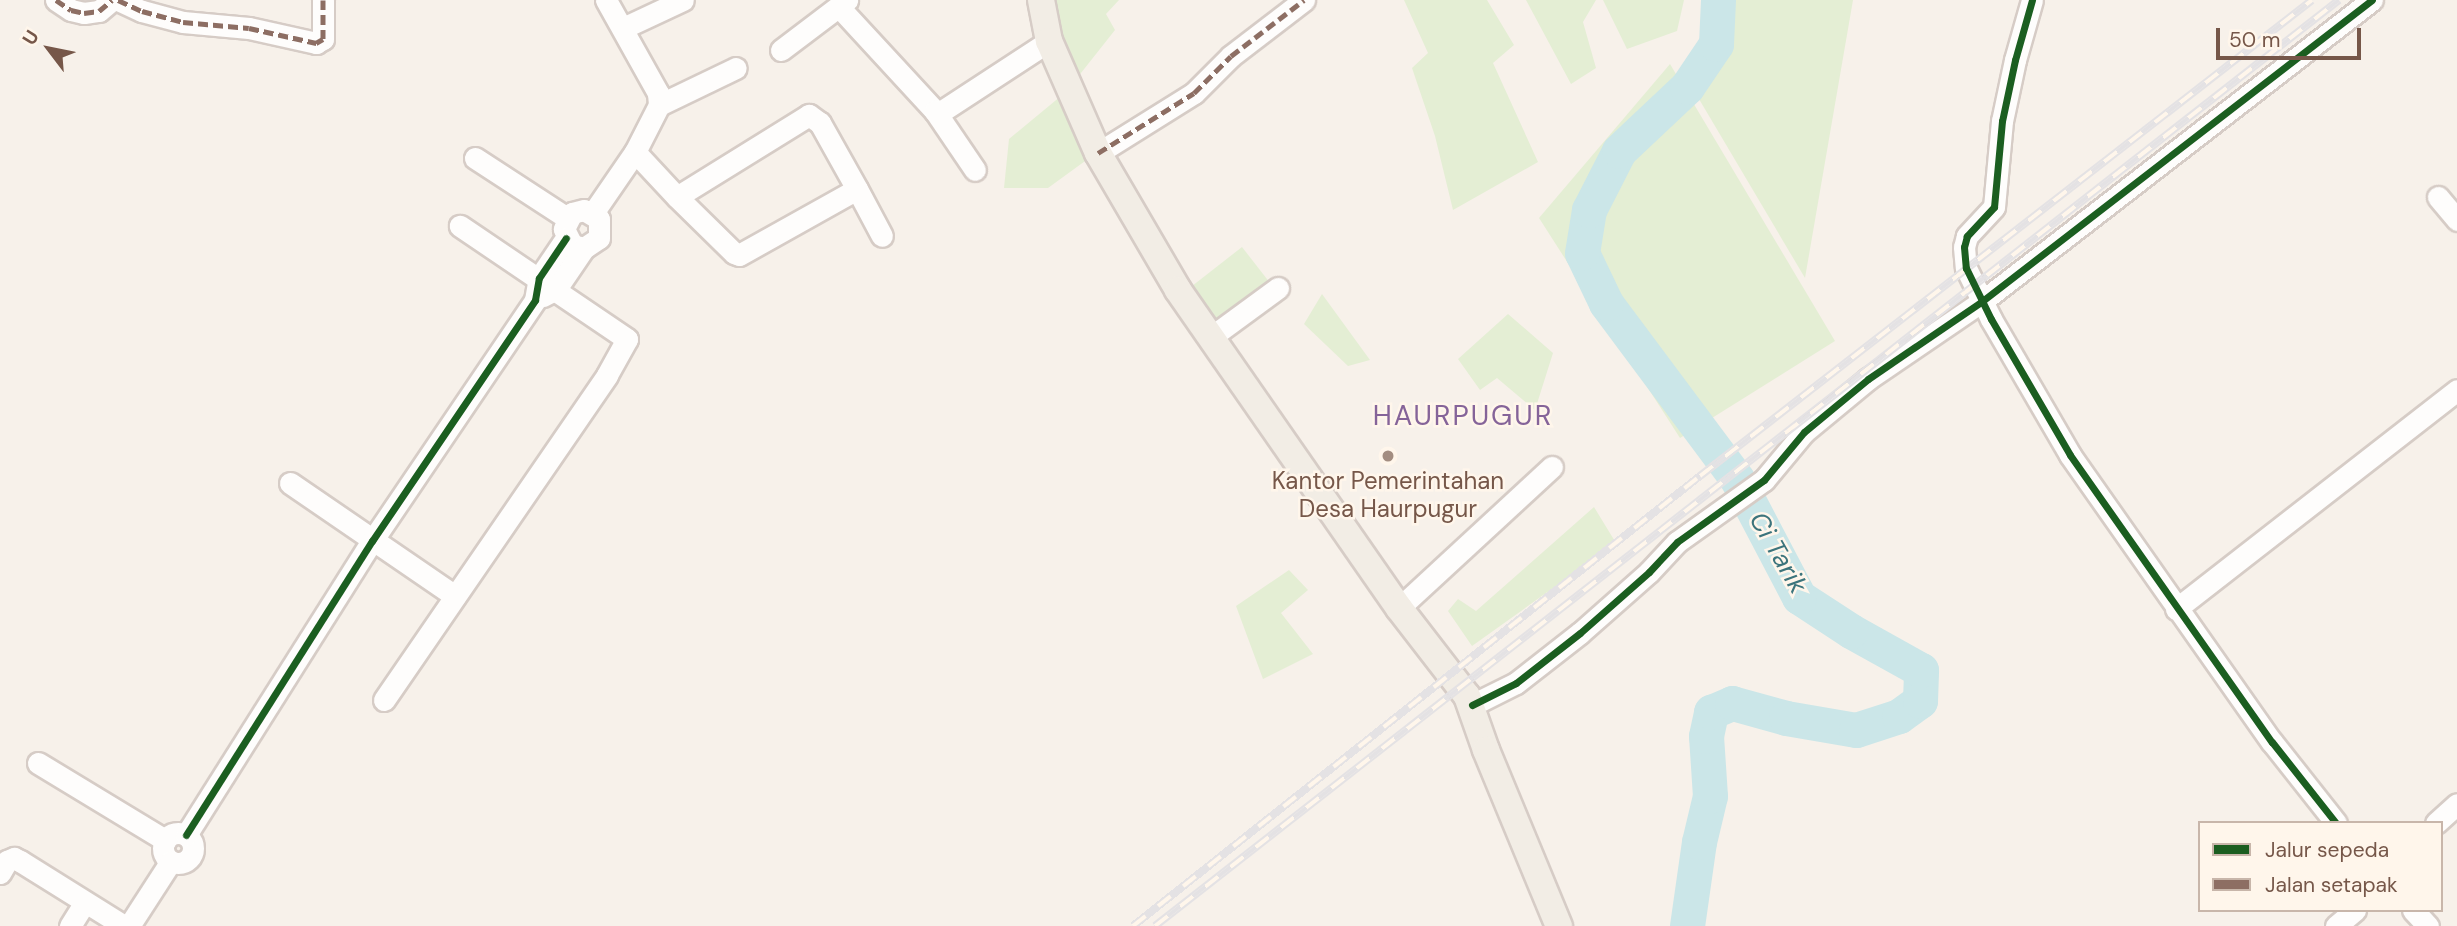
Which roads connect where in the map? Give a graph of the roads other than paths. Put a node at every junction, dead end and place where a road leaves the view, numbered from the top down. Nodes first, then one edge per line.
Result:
1 (56, 0) edge
2 (112, 0) edge
3 (118, 0) edge
4 (323, 0) edge
5 (606, 0) edge
6 (682, 0) edge
7 (1041, 0) edge
8 (1304, 0) edge
9 (2032, 0) edge
10 (2372, 0) edge
11 (843, 3) edge
12 (623, 28) junction
13 (1049, 41) junction
14 (781, 50) dead end
15 (736, 68) dead end
16 (659, 105) junction
17 (935, 111) junction
18 (635, 152) junction
19 (1098, 153) junction
20 (475, 158) dead end
21 (975, 170) dead end
22 (857, 189) junction
23 (677, 197) junction
24 (2438, 197) dead end
25 (593, 213) junction
26 (2457, 220) edge
27 (460, 226) dead end
28 (572, 234) junction
29 (881, 236) dead end
30 (547, 283) junction
31 (1278, 288) dead end
32 (1981, 302) junction
33 (1211, 337) junction
34 (2457, 390) edge
35 (1552, 467) dead end
36 (290, 483) dead end
37 (372, 541) junction
38 (454, 596) junction
39 (1399, 608) junction
40 (2176, 609) junction
41 (384, 700) dead end
42 (1472, 705) junction
43 (38, 763) dead end
44 (2457, 804) edge
45 (2334, 821) edge
46 (2438, 821) edge
47 (186, 835) junction
48 (165, 840) junction
49 (171, 861) junction
50 (0, 873) edge
51 (85, 902) junction
52 (2353, 912) edge
53 (2415, 912) edge
54 (70, 926) edge
55 (127, 926) edge
56 (1559, 926) edge
57 (2336, 926) edge
58 (2428, 926) edge

1 - 2 street
3 - 4 street
5 - 12 street
6 - 12 street
7 - 13 main road
8 - 19 street
9 - 32 street
10 - 32 street
11 - 14 street
11 - 17 street
12 - 16 street
13 - 17 street
13 - 19 main road
15 - 16 street
16 - 18 street
17 - 21 street
18 - 23 street
18 - 25 street
19 - 33 main road
20 - 28 street
22 - 23 street
22 - 23 street
22 - 29 street
24 - 26 street
25 - 28 street
25 - 28 street
27 - 30 street
28 - 30 street
30 - 37 street
30 - 38 street
31 - 33 street
32 - 40 street
32 - 42 street
33 - 39 main road
34 - 40 street
35 - 39 street
36 - 37 street
37 - 38 street
37 - 47 street
38 - 41 street
39 - 42 main road
40 - 45 street
42 - 56 main road
43 - 48 street
44 - 46 street
47 - 48 street
47 - 49 street
48 - 49 street
49 - 55 street
50 - 51 street
51 - 54 street
51 - 55 street
52 - 57 street
53 - 58 street

